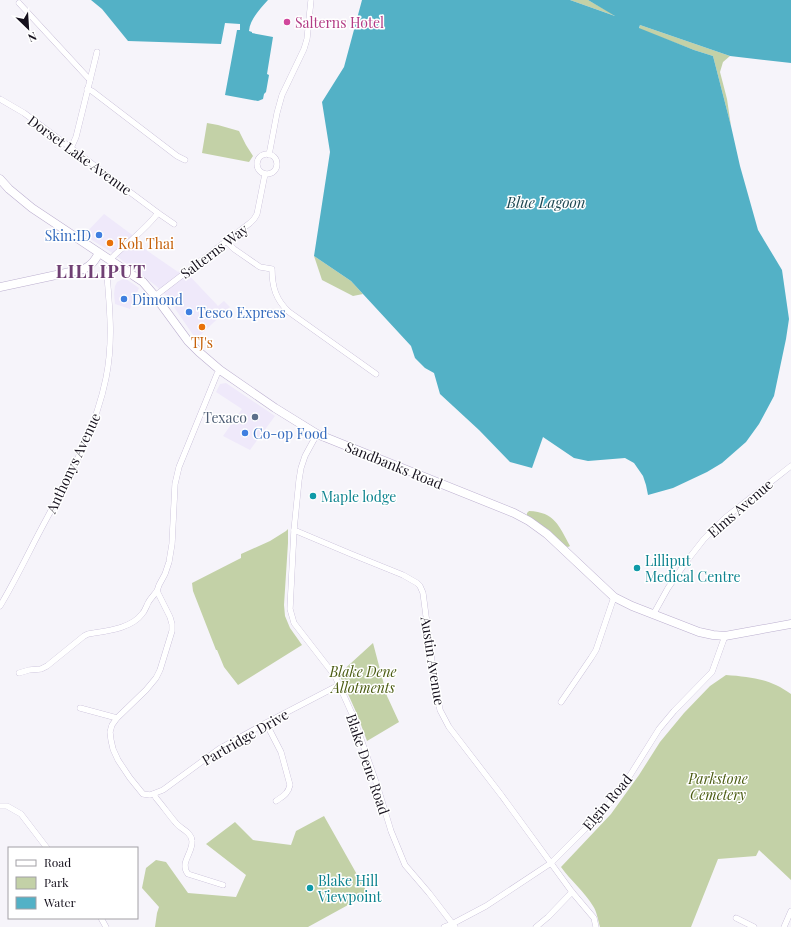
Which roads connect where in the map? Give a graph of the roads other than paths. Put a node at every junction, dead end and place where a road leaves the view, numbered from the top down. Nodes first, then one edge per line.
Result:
1 (311, 0) edge
2 (19, 3) dead end
3 (97, 52) dead end
4 (90, 80) junction
5 (87, 89) junction
6 (0, 99) edge
7 (70, 148) junction
8 (269, 155) junction
9 (185, 160) dead end
10 (265, 174) junction
11 (0, 179) edge
12 (158, 213) junction
13 (174, 224) dead end
14 (227, 242) junction
15 (99, 253) junction
16 (111, 261) junction
17 (0, 287) edge
18 (156, 296) junction
19 (220, 370) junction
20 (376, 374) dead end
21 (316, 434) junction
22 (791, 466) edge
23 (294, 530) junction
24 (157, 591) junction
25 (614, 597) junction
26 (0, 606) edge
27 (653, 615) junction
28 (791, 624) edge
29 (725, 636) junction
30 (19, 673) dead end
31 (339, 686) junction
32 (561, 702) dead end
33 (80, 708) dead end
34 (117, 718) junction
35 (266, 723) junction
36 (154, 794) junction
37 (276, 801) dead end
38 (0, 806) edge
39 (46, 847) edge
40 (551, 862) junction
41 (223, 885) dead end
42 (572, 892) junction
43 (791, 911) edge
44 (736, 918) dead end
45 (454, 926) edge
46 (444, 927) edge
47 (536, 927) edge
48 (596, 927) edge
49 (754, 927) edge
50 (784, 927) edge

1 - 8 street
2 - 4 street
3 - 4 street
4 - 5 street
5 - 7 street
5 - 9 street
6 - 7 street, Dorset Lake Avenue
7 - 12 street, Dorset Lake Avenue
8 - 10 street
8 - 10 street
10 - 14 street, Salterns Way
11 - 15 main road, Sandbanks Road
12 - 13 street, Dorset Lake Avenue
12 - 16 street
14 - 18 street, Salterns Way
14 - 20 street
15 - 16 main road, Sandbanks Road
15 - 17 main road
16 - 18 main road, Sandbanks Road
16 - 26 street, Anthonys Avenue
18 - 19 main road, Sandbanks Road
19 - 21 main road, Sandbanks Road
19 - 24 street
21 - 23 street, Blake Dene Road
21 - 25 main road, Sandbanks Road
22 - 27 street, Elms Avenue
23 - 31 street, Blake Dene Road
23 - 40 street, Austin Avenue
24 - 30 street
24 - 34 street
25 - 27 main road, Sandbanks Road
25 - 32 street
27 - 29 main road, Sandbanks Road
28 - 29 main road, Sandbanks Road
29 - 40 street, Elgin Road
31 - 35 street, Partridge Drive
31 - 45 street, Blake Dene Road
33 - 34 street
34 - 36 street
35 - 36 street, Partridge Drive
35 - 37 street
36 - 41 street
38 - 39 street
40 - 42 street
40 - 45 street, Elgin Road
42 - 47 street
42 - 48 street
43 - 50 street
44 - 49 street
45 - 46 street, Elgin Road

